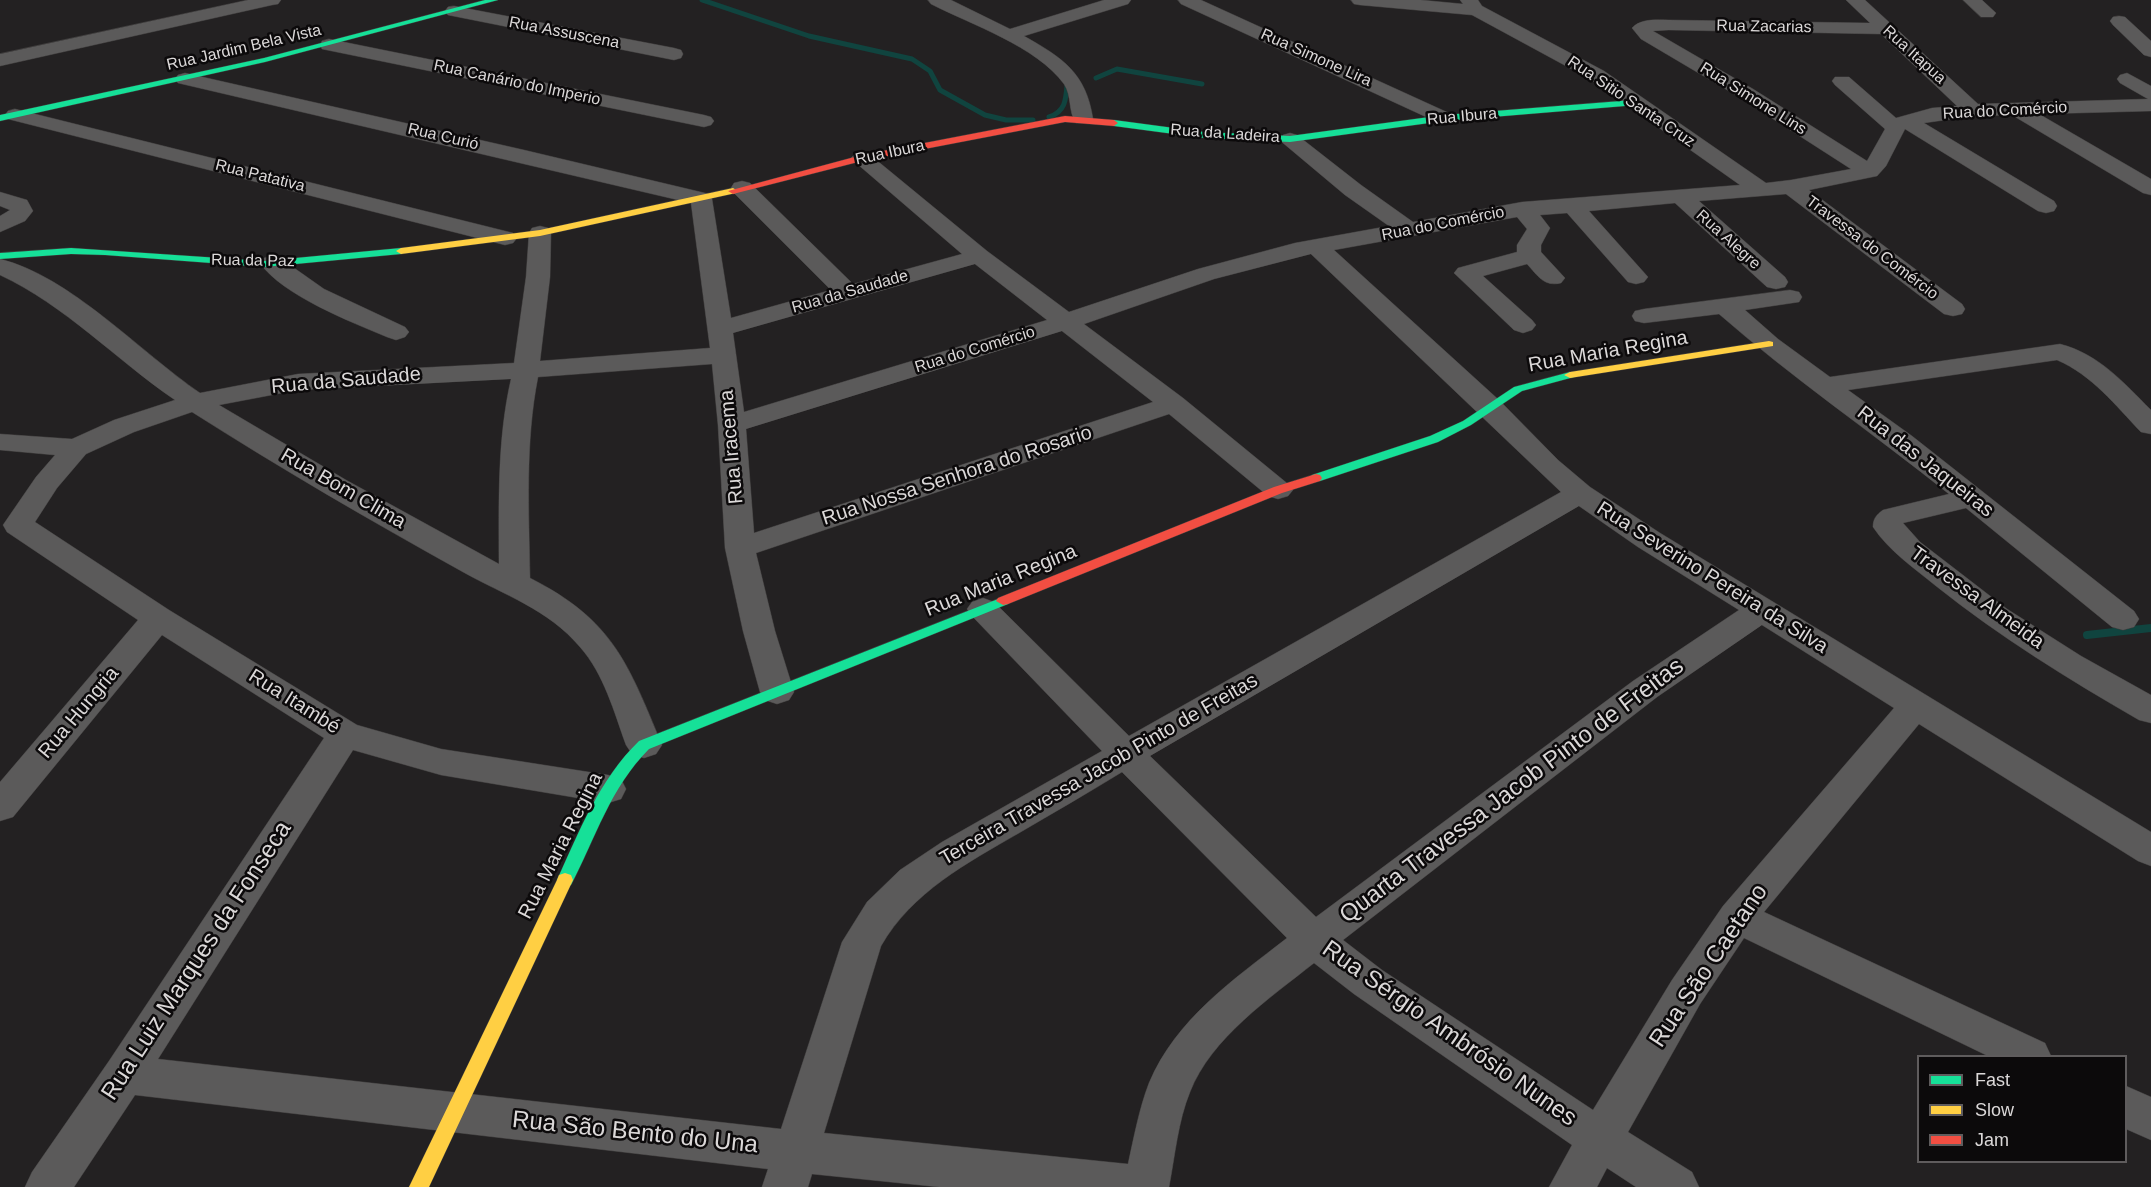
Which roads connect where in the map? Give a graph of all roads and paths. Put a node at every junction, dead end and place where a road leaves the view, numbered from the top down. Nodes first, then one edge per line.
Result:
1 (272, 0) edge
2 (494, 0) edge
3 (937, 0) edge
4 (1122, 0) edge
5 (1187, 0) edge
6 (1360, 0) edge
7 (1855, 0) edge
8 (1972, 0) edge
9 (1473, 5) edge
10 (1697, 9) dead end
11 (454, 12) junction
12 (1988, 13) dead end
13 (2119, 21) dead end
14 (1714, 26) junction
15 (1643, 27) joint
16 (1884, 29) junction
17 (1008, 35) junction
18 (329, 45) junction
19 (2151, 51) edge
20 (675, 54) dead end
21 (0, 60) edge
22 (185, 79) junction
23 (2127, 79) dead end
24 (1842, 81) dead end
25 (1634, 103) junction
26 (2147, 105) edge
27 (2016, 109) junction
28 (1973, 110) junction
29 (8, 116) edge
30 (1444, 118) junction
31 (1083, 119) junction
32 (704, 121) dead end
33 (1900, 124) junction
34 (1290, 139) junction
35 (862, 158) junction
36 (1869, 171) junction
37 (1791, 187) junction
38 (741, 188) junction
39 (2151, 188) edge
40 (1762, 190) junction
41 (1681, 197) junction
42 (0, 199) edge
43 (701, 199) junction
44 (1628, 201) junction
45 (1572, 205) junction
46 (2046, 206) dead end
47 (1522, 209) junction
48 (1649, 224) dead end
49 (0, 225) edge
50 (1410, 230) junction
51 (540, 232) junction
52 (505, 238) junction
53 (1317, 247) junction
54 (0, 256) edge
55 (979, 256) junction
56 (1531, 256) junction
57 (272, 263) junction
58 (0, 266) edge
59 (1636, 277) dead end
60 (1554, 278) dead end
61 (848, 293) junction
62 (1725, 306) junction
63 (1953, 309) dead end
64 (1644, 316) dead end
65 (1068, 321) junction
66 (1523, 325) dead end
67 (396, 332) dead end
68 (722, 342) junction
69 (1769, 344) junction
70 (526, 369) junction
71 (1827, 385) junction
72 (195, 402) junction
73 (1173, 404) junction
74 (1490, 407) junction
75 (732, 425) junction
76 (2151, 426) edge
77 (0, 442) edge
78 (76, 448) junction
79 (1278, 490) junction
80 (1580, 493) junction
81 (1971, 498) junction
82 (9, 526) edge
83 (740, 549) junction
84 (514, 582) junction
85 (983, 609) junction
86 (1761, 610) junction
87 (158, 618) junction
88 (2124, 619) dead end
89 (777, 693) junction
90 (1915, 706) junction
91 (2151, 711) edge
92 (345, 734) junction
93 (644, 745) junction
94 (1126, 755) junction
95 (608, 789) junction
96 (0, 807) edge
97 (2151, 851) edge
98 (1737, 917) junction
99 (1314, 939) junction
100 (2028, 1055) edge
101 (124, 1075) junction
102 (2127, 1107) edge
103 (454, 1112) junction
104 (2151, 1120) edge
105 (1600, 1140) junction
106 (790, 1169) edge
107 (48, 1187) edge
108 (419, 1187) edge
109 (1146, 1187) edge
110 (1572, 1187) edge
111 (1676, 1187) edge

1 - 21 street
2 - 11 street, Rua Jardim Bela Vista
3 - 17 street
4 - 17 street
5 - 30 street, Rua Simone Lira
6 - 9 street
7 - 16 street, Rua Itapua
8 - 12 street
9 - 25 street, Rua Sitio Santa Cruz
10 - 14 street
11 - 18 street, Rua Jardim Bela Vista
11 - 20 street, Rua Assuscena
13 - 19 street
14 - 15 street, Rua Zacarias
14 - 16 street, Rua Zacarias
15 - 36 street, Rua Simone Lins
16 - 28 street, Rua Itapua
17 - 31 street
18 - 22 street, Rua Jardim Bela Vista
18 - 32 street, Rua Canário do Imperio
22 - 29 street, Rua Jardim Bela Vista
22 - 43 street, Rua Curió
23 - 26 street
24 - 33 street
25 - 30 street, Rua Ibura
25 - 40 street, Rua Sitio Santa Cruz
26 - 27 street, Rua do Comércio
27 - 28 street, Rua do Comércio
27 - 39 street
28 - 33 street, Rua do Comércio
29 - 52 street, Rua Patativa
30 - 34 street, Rua Ibura
31 - 34 street, Rua da Ladeira
31 - 35 street, Rua Ibura
33 - 36 street
33 - 46 street
34 - 50 street, Rua da Ladeira
35 - 38 street, Rua Ibura
35 - 55 street
36 - 37 street, Rua do Comércio
37 - 40 street, Rua do Comércio
37 - 63 street, Travessa do Comércio
38 - 43 street, Rua Ibura
38 - 61 street
40 - 41 street, Rua do Comércio
41 - 44 street, Rua do Comércio
41 - 62 street, Rua Alegre
42 - 49 street
43 - 51 street, Rua Ibura
43 - 68 street, Rua Iracema
44 - 45 street, Rua do Comércio
44 - 48 street
45 - 47 street, Rua do Comércio
45 - 59 street
47 - 50 street, Rua do Comércio
47 - 56 street
50 - 53 street, Rua do Comércio
51 - 52 street, Rua Ibura
51 - 70 street
52 - 57 street, Rua da Paz
53 - 65 street, Rua do Comércio
53 - 74 street, Rua Severino Pereira da Silva
54 - 57 street, Rua da Paz
55 - 61 street, Rua da Saudade
55 - 65 street
56 - 60 street
56 - 66 street
57 - 67 street
58 - 72 street, Rua Bom Clima
61 - 68 street, Rua da Saudade
62 - 64 street
62 - 69 street, Rua das Jaqueiras
65 - 73 street
65 - 75 street, Rua do Comércio
68 - 70 street, Rua da Saudade
68 - 75 street, Rua Iracema
69 - 71 street, Rua das Jaqueiras
69 - 74 street, Rua Maria Regina
70 - 72 street, Rua da Saudade
70 - 84 street
71 - 76 street
71 - 81 street, Rua das Jaqueiras
72 - 78 street, Rua da Saudade
72 - 84 street, Rua Bom Clima
73 - 79 street
73 - 83 street, Rua Nossa Senhora do Rosario
74 - 79 street, Rua Maria Regina
74 - 80 street, Rua Severino Pereira da Silva
75 - 83 street, Rua Iracema
77 - 78 street
78 - 82 street, Rua da Saudade
79 - 85 street, Rua Maria Regina
80 - 86 street, Rua Severino Pereira da Silva
80 - 94 street, Terceira Travessa Jacob Pinto de Freitas
81 - 88 street, Rua das Jaqueiras
81 - 91 street, Travessa Almeida
82 - 87 street, Rua Itambé
83 - 89 street, Rua Iracema
84 - 93 street, Rua Bom Clima
85 - 89 street, Rua Maria Regina
85 - 94 street, Rua Sérgio Ambrósio Nunes
86 - 90 street, Rua Severino Pereira da Silva
86 - 99 street, Quarta Travessa Jacob Pinto de Freitas
87 - 92 street, Rua Itambé
87 - 96 street, Rua Hungria
89 - 93 street, Rua Maria Regina
90 - 97 street, Rua Severino Pereira da Silva
90 - 98 street, Rua São Caetano
92 - 95 street, Rua Itambé
92 - 101 street, Rua Luiz Marques da Fonseca
93 - 95 street, Rua Maria Regina
94 - 99 street, Rua Sérgio Ambrósio Nunes
94 - 106 street, Terceira Travessa Jacob Pinto de Freitas
95 - 103 street, Rua Maria Regina
98 - 100 street
98 - 105 street, Rua São Caetano
99 - 105 street, Rua Sérgio Ambrósio Nunes
99 - 109 street, Quarta Travessa Jacob Pinto de Freitas
101 - 103 street, Rua São Bento do Una
101 - 107 street, Rua Luiz Marques da Fonseca
102 - 104 street
103 - 106 street, Rua São Bento do Una
103 - 108 street, Rua Maria Regina
105 - 110 street, Rua São Caetano
105 - 111 street, Rua Sérgio Ambrósio Nunes
106 - 109 street, Rua São Bento do Una

